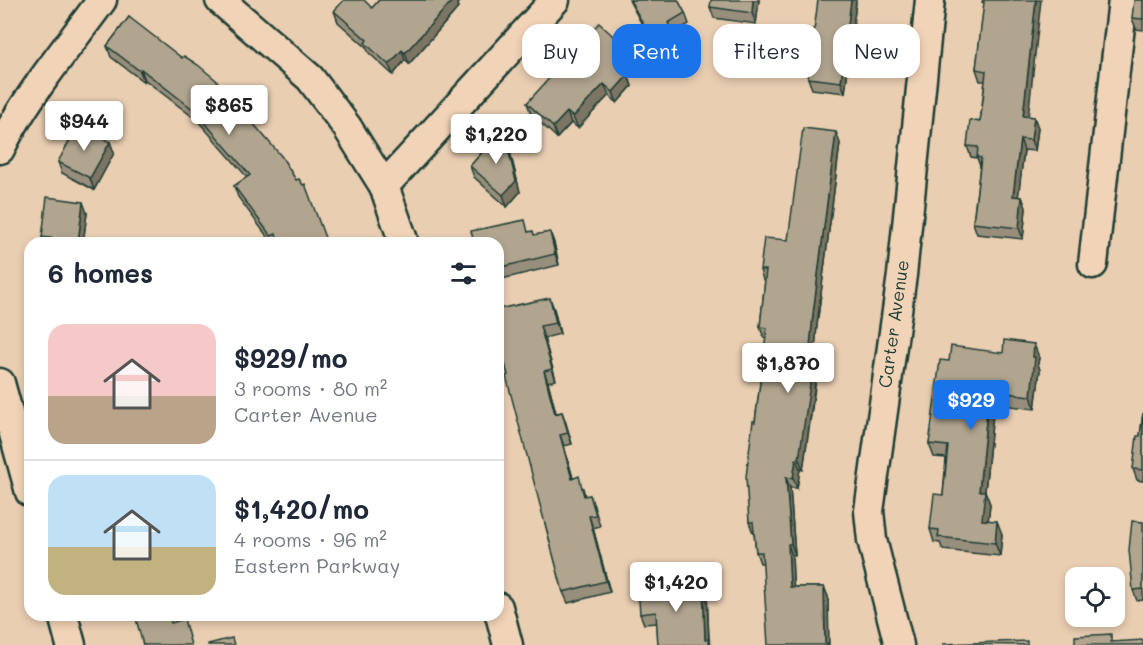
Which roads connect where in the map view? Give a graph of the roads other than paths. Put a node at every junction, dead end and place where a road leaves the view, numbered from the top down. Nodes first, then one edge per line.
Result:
1 (102, 0) edge
2 (220, 0) edge
3 (555, 0) edge
4 (930, 0) edge
5 (1123, 0) edge
6 (0, 149) edge
7 (384, 186) junction
8 (402, 237) edge
9 (1093, 264) dead end
10 (0, 383) edge
11 (24, 470) edge
12 (65, 621) edge
13 (502, 621) edge
14 (71, 645) edge
15 (508, 645) edge
16 (899, 645) edge

1 - 6 street
2 - 7 street
3 - 7 street
4 - 16 street, Carter Avenue
5 - 9 street
7 - 8 street
10 - 11 street
12 - 14 street
13 - 15 street

